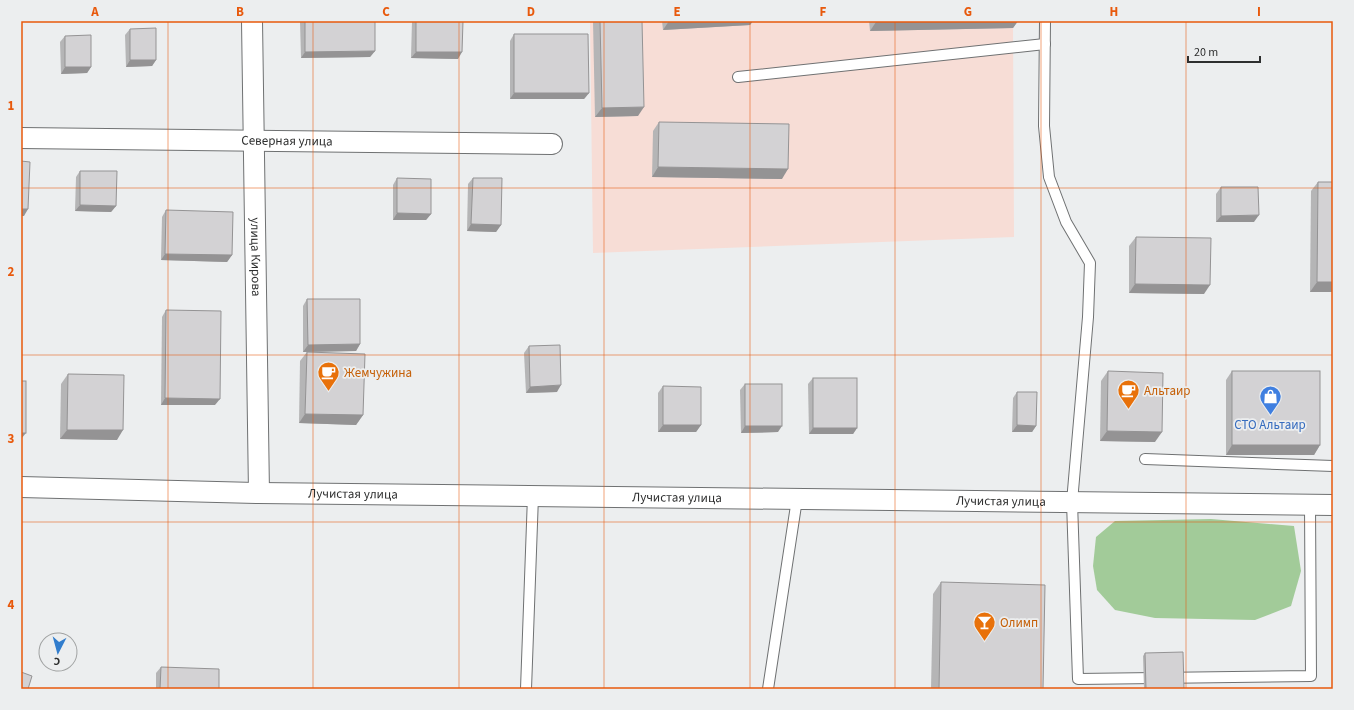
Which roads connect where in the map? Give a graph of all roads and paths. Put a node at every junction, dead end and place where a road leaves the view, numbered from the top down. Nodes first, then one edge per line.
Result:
1 (252, 21) edge
2 (1046, 21) edge
3 (1045, 44) junction
4 (738, 77) dead end
5 (21, 138) edge
6 (254, 140) junction
7 (552, 144) dead end
8 (1145, 459) dead end
9 (1333, 466) edge
10 (21, 487) edge
11 (259, 493) junction
12 (533, 496) junction
13 (797, 499) junction
14 (1072, 502) junction
15 (1310, 504) junction
16 (1333, 505) edge
17 (526, 689) edge
18 (768, 689) edge

1 - 6 street, улица Кирова
2 - 3 lane
3 - 4 lane
3 - 14 lane
5 - 6 street, Северная улица
6 - 7 street, Северная улица
6 - 11 street, улица Кирова
8 - 9 lane
10 - 11 street, Лучистая улица
11 - 12 street, Лучистая улица
12 - 13 street, Лучистая улица
12 - 17 lane
13 - 14 street, Лучистая улица
13 - 18 lane
14 - 15 street, Лучистая улица
14 - 15 lane
15 - 16 street, Лучистая улица

